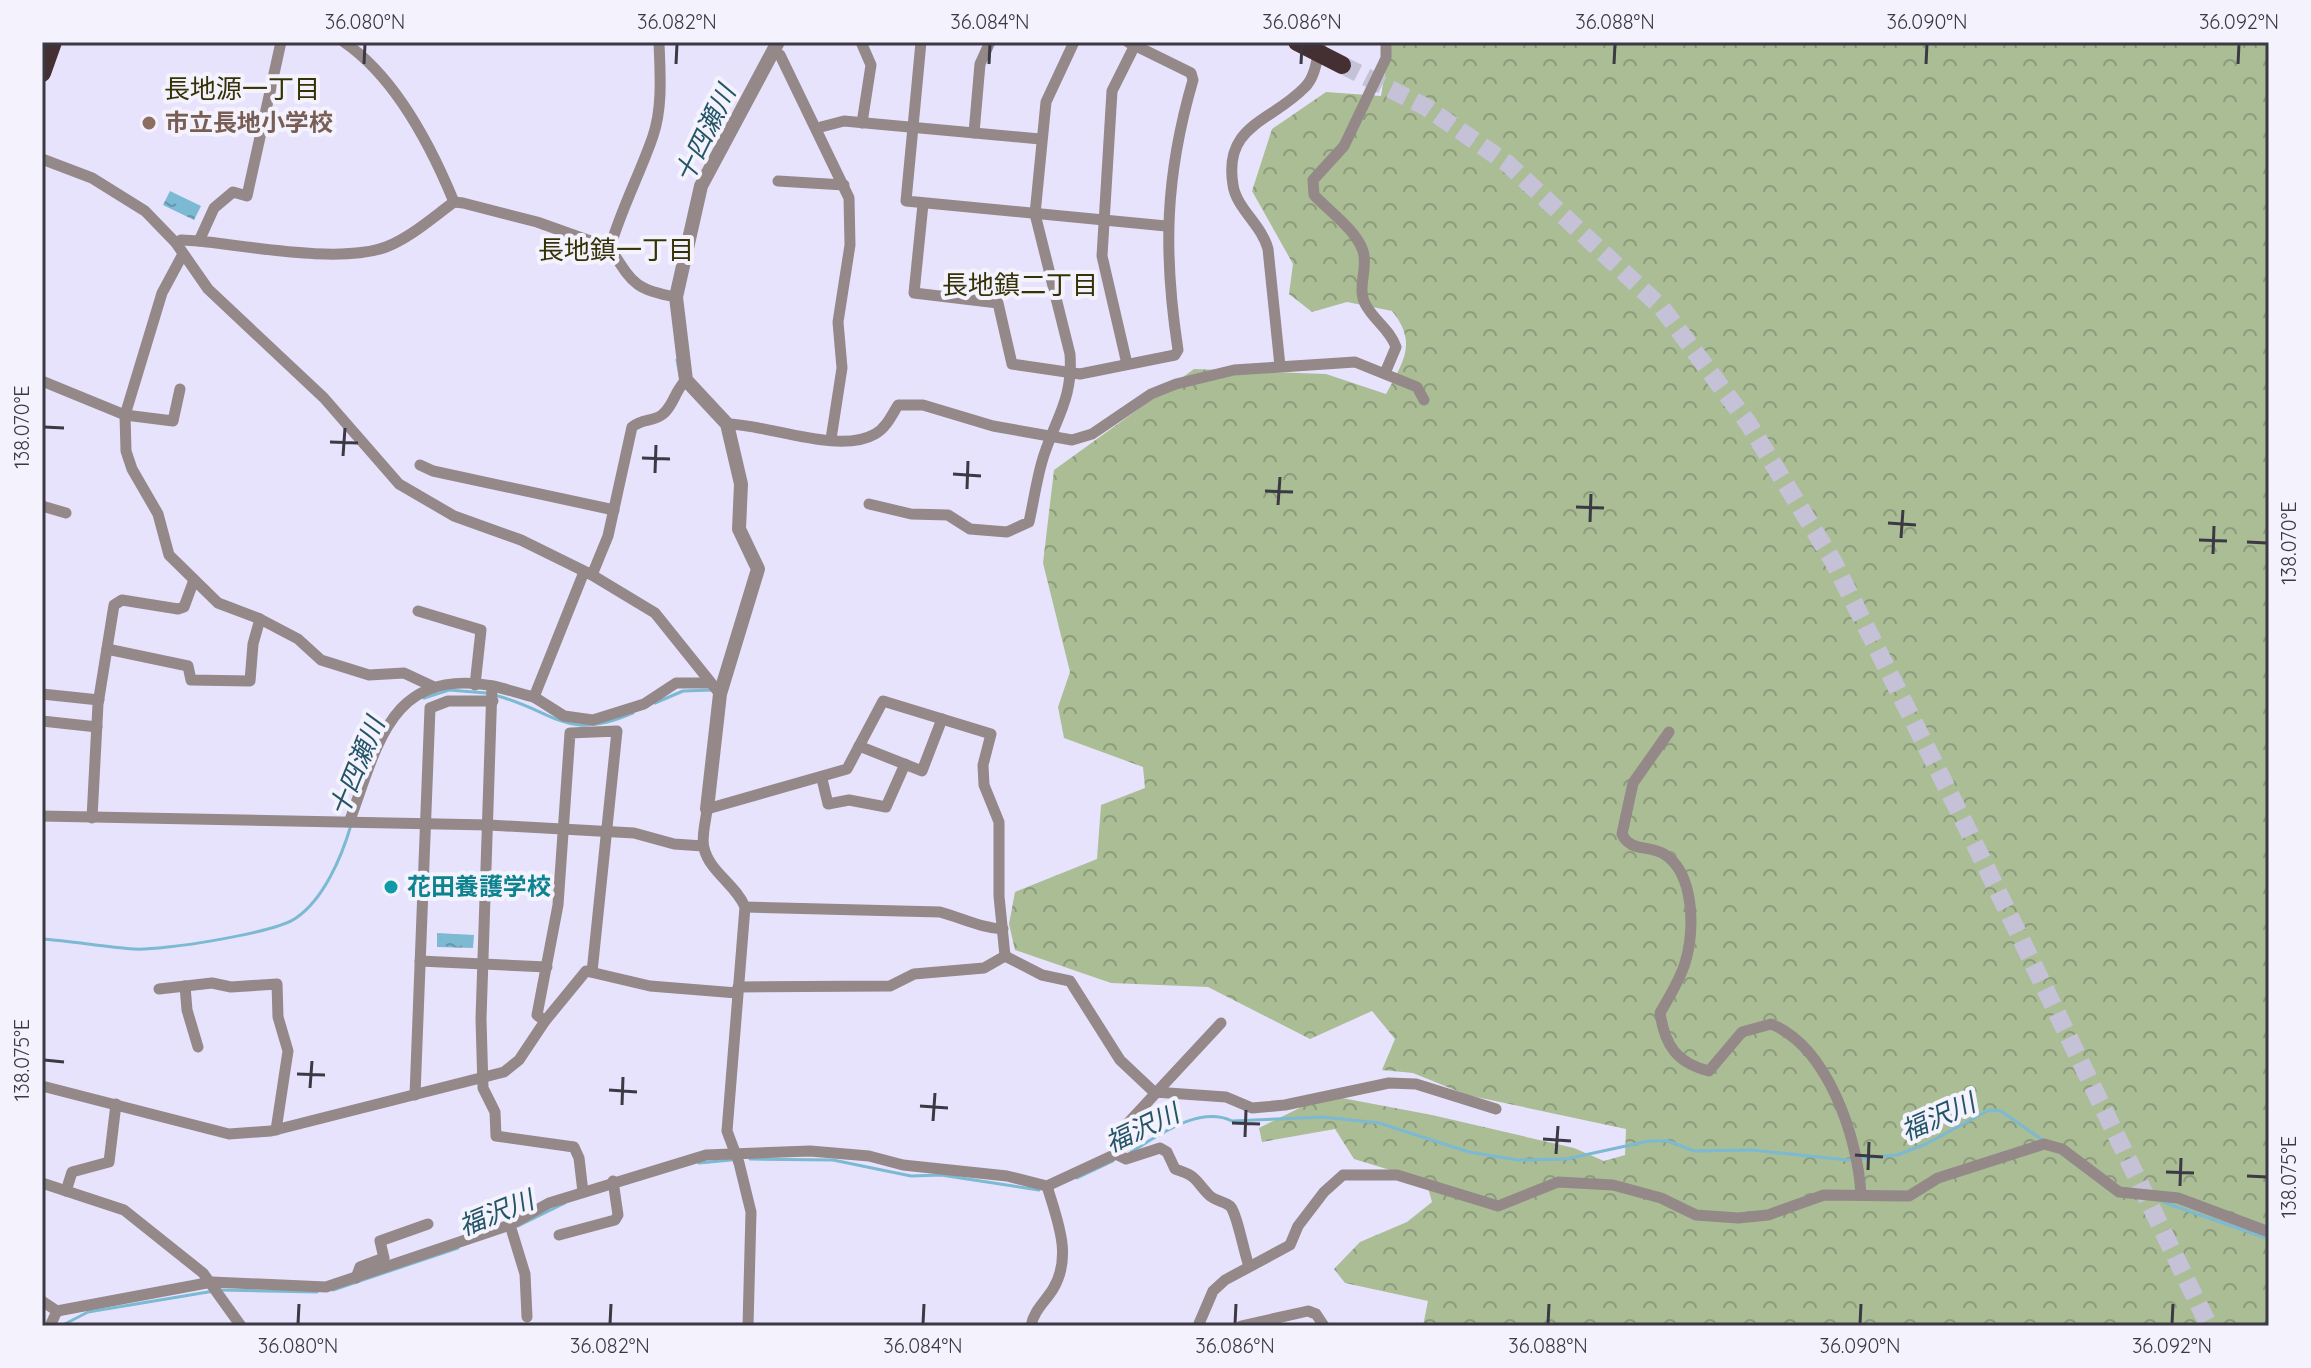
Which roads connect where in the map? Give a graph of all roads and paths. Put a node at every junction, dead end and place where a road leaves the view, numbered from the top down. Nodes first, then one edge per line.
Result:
1 (53, 42) edge
2 (281, 42) edge
3 (344, 42) edge
4 (659, 42) edge
5 (861, 42) edge
6 (921, 42) edge
7 (990, 42) edge
8 (1074, 42) edge
9 (1297, 42) edge
10 (1386, 42) edge
11 (1131, 44) edge
12 (776, 45) edge
13 (1319, 47) edge
14 (1342, 65) tunnel mouth
15 (42, 73) edge
16 (862, 123) junction
17 (817, 128) junction
18 (913, 128) junction
19 (974, 133) junction
20 (1040, 139) junction
21 (42, 159) edge
22 (778, 181) dead end
23 (844, 185) junction
24 (454, 202) junction
25 (923, 204) junction
26 (1035, 214) junction
27 (1104, 221) junction
28 (1166, 226) junction
29 (199, 241) junction
30 (610, 248) junction
31 (179, 249) junction
32 (676, 297) junction
33 (1127, 364) junction
34 (1280, 366) junction
35 (1385, 373) junction
36 (1071, 374) junction
37 (686, 380) junction
38 (42, 381) edge
39 (180, 389) dead end
40 (1424, 400) dead end
41 (125, 415) junction
42 (727, 424) junction
43 (1053, 437) junction
44 (831, 439) junction
45 (420, 465) dead end
46 (869, 504) dead end
47 (42, 506) edge
48 (614, 510) junction
49 (66, 513) dead end
50 (588, 573) junction
51 (194, 580) junction
52 (418, 611) dead end
53 (260, 619) junction
54 (107, 649) junction
55 (709, 683) junction
56 (475, 685) junction
57 (492, 686) junction
58 (434, 687) junction
59 (42, 694) edge
60 (720, 694) junction
61 (534, 697) junction
62 (99, 700) junction
63 (493, 701) junction
64 (942, 719) junction
65 (42, 721) edge
66 (570, 725) junction
67 (97, 727) junction
68 (1669, 732) dead end
69 (859, 746) junction
70 (905, 764) junction
71 (822, 779) junction
72 (707, 809) junction
73 (42, 816) edge
74 (92, 818) junction
75 (350, 820) junction
76 (426, 822) junction
77 (489, 825) junction
78 (562, 829) junction
79 (606, 831) junction
80 (703, 846) junction
81 (745, 907) junction
82 (1003, 929) junction
83 (1005, 956) junction
84 (420, 961) junction
85 (483, 965) junction
86 (547, 967) junction
87 (592, 972) junction
88 (185, 986) junction
89 (159, 989) dead end
90 (738, 990) junction
91 (545, 1021) junction
92 (1221, 1023) dead end
93 (198, 1047) dead end
94 (484, 1078) junction
95 (42, 1086) edge
96 (1154, 1092) junction
97 (415, 1095) junction
98 (116, 1104) junction
99 (1496, 1109) dead end
100 (276, 1130) junction
101 (735, 1154) junction
102 (1116, 1154) junction
103 (613, 1181) junction
104 (42, 1183) edge
105 (1047, 1186) junction
106 (1861, 1190) junction
107 (66, 1191) junction
108 (583, 1192) junction
109 (428, 1224) dead end
110 (510, 1225) junction
111 (2269, 1232) edge
112 (559, 1235) dead end
113 (1249, 1266) junction
114 (356, 1278) junction
115 (215, 1288) junction
116 (42, 1301) edge
117 (81, 1308) junction
118 (57, 1311) junction
119 (527, 1317) dead end
120 (51, 1326) edge
121 (241, 1326) edge
122 (748, 1326) edge
123 (1031, 1326) edge
124 (1198, 1326) edge
125 (1241, 1326) edge
126 (1324, 1326) edge

1 - 15 highway
2 - 29 street
3 - 24 street
4 - 30 street
5 - 16 street
6 - 18 street
7 - 19 street
8 - 20 street
9 - 13 highway
10 - 35 street
11 - 27 street
11 - 28 street
12 - 17 street
12 - 32 street
13 - 14 highway
13 - 34 street
16 - 17 street
16 - 18 street
17 - 23 street
18 - 19 street
18 - 25 street
19 - 20 street
20 - 26 street
21 - 31 street
22 - 23 street
23 - 44 street
24 - 29 street
24 - 30 street
25 - 26 street
25 - 36 street
26 - 27 street
26 - 36 street
27 - 28 street
27 - 33 street
28 - 33 street
29 - 31 street
30 - 32 street
31 - 41 street
31 - 50 street
32 - 37 street
33 - 36 street
34 - 35 street
34 - 43 street
35 - 40 street
36 - 43 street
37 - 42 street
37 - 48 street
38 - 41 street
39 - 41 street
41 - 51 street
42 - 44 street
42 - 60 street
43 - 44 street
43 - 46 street
45 - 48 street
47 - 49 street
48 - 50 street
50 - 55 street
50 - 61 street
51 - 53 street
51 - 54 street
52 - 56 street
53 - 54 street
53 - 58 street
54 - 62 street
55 - 60 street
55 - 66 street
56 - 57 street
56 - 58 street
57 - 61 street
57 - 63 street
58 - 75 street
59 - 62 street
60 - 72 street
61 - 66 street
62 - 67 street
63 - 76 street
63 - 77 street
64 - 69 street
64 - 70 street
64 - 82 street
65 - 67 street
66 - 78 street
66 - 79 street
67 - 74 street
68 - 106 street
69 - 70 street
69 - 71 street
70 - 71 street
71 - 72 street
72 - 80 street
73 - 74 street
74 - 75 street
75 - 76 street
76 - 77 street
76 - 84 street
77 - 78 street
77 - 85 street
78 - 79 street
78 - 86 street
79 - 80 street
79 - 87 street
80 - 81 street
81 - 82 street
81 - 90 street
82 - 83 street
83 - 90 street
83 - 96 street
84 - 85 street
84 - 97 street
85 - 86 street
85 - 94 street
86 - 91 street
87 - 90 street
87 - 91 street
88 - 89 street
88 - 93 street
88 - 100 street
90 - 101 street
91 - 94 street
92 - 96 street
94 - 97 street
94 - 108 street
95 - 98 street
96 - 99 street
96 - 102 street
97 - 100 street
98 - 100 street
98 - 107 street
101 - 103 street
101 - 105 street
101 - 122 street
102 - 105 street
102 - 113 street
103 - 108 street
103 - 112 street
104 - 107 street
105 - 123 street
106 - 111 street
106 - 113 street
107 - 115 street
108 - 110 street
109 - 114 street
110 - 114 street
110 - 119 street
113 - 124 street
114 - 115 street
115 - 117 street
115 - 121 street
116 - 118 street
117 - 118 street
117 - 120 street
118 - 120 street
125 - 126 street

